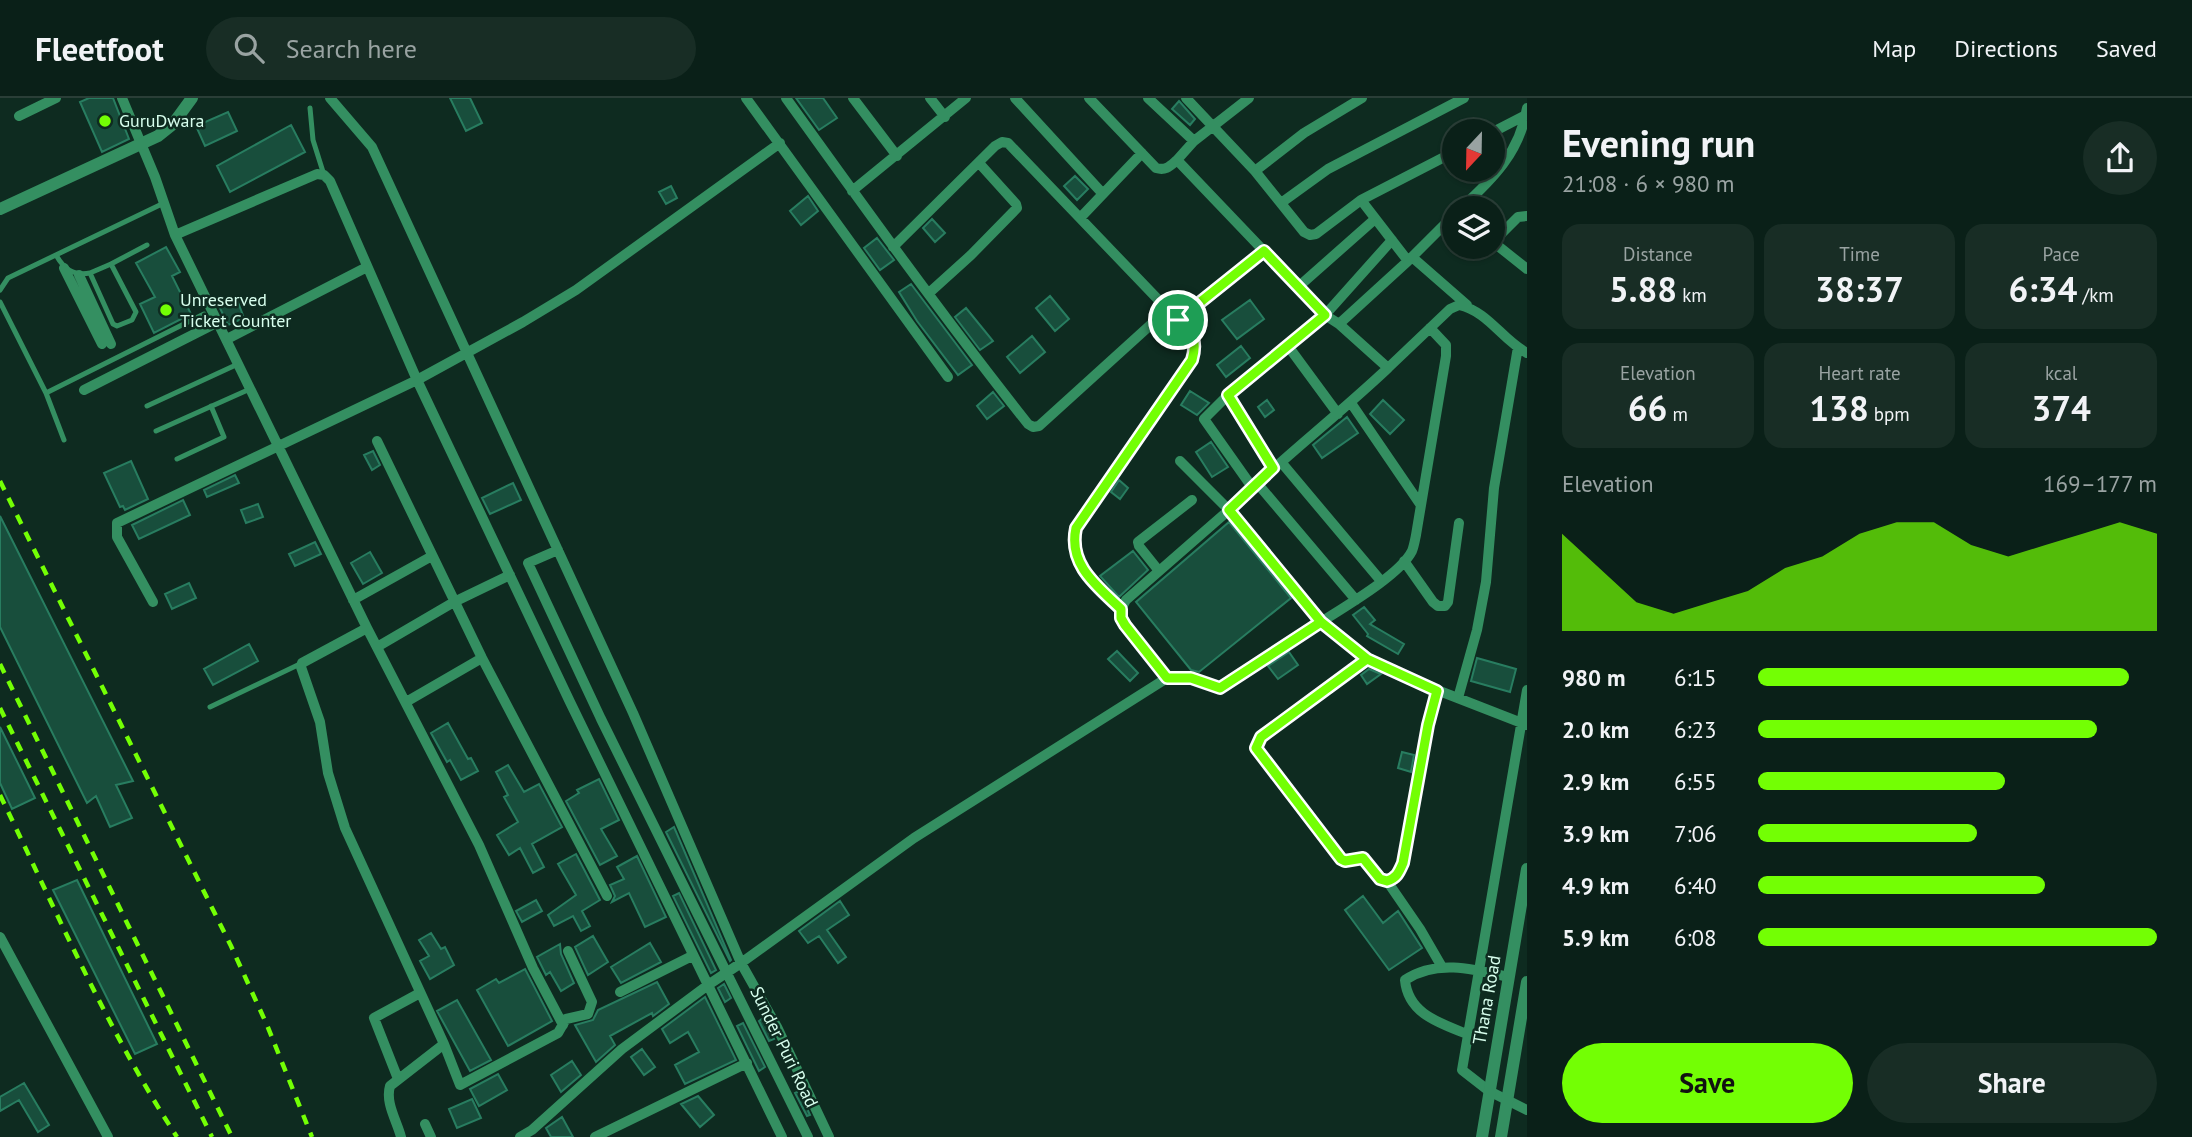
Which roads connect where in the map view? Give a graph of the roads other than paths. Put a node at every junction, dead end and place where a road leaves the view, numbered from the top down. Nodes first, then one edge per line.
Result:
1 (56, 98) edge
2 (122, 98) edge
3 (192, 98) edge
4 (330, 98) edge
5 (746, 98) edge
6 (786, 98) edge
7 (853, 98) edge
8 (930, 98) edge
9 (966, 98) edge
10 (1015, 98) edge
11 (1089, 98) edge
12 (1148, 98) edge
13 (1186, 98) edge
14 (1247, 98) edge
15 (1362, 98) edge
16 (1464, 98) edge
17 (310, 108) dead end
18 (1527, 111) edge
19 (19, 116) dead end
20 (945, 117) junction
21 (1213, 125) junction
22 (1505, 125) edge
23 (1194, 141) junction
24 (780, 143) junction
25 (1142, 153) junction
26 (897, 156) junction
27 (1442, 158) edge
28 (1177, 160) junction
29 (979, 163) junction
30 (1255, 171) junction
31 (324, 175) junction
32 (852, 191) junction
33 (1103, 194) junction
34 (1474, 196) edge
35 (1361, 200) junction
36 (164, 203) junction
37 (1281, 203) junction
38 (0, 209) edge
39 (1527, 216) edge
40 (1081, 217) junction
41 (1375, 219) junction
42 (1442, 227) edge
43 (175, 235) junction
44 (1392, 240) junction
45 (148, 245) dead end
46 (893, 247) junction
47 (1264, 251) junction
48 (56, 255) junction
49 (1410, 259) junction
50 (111, 264) junction
51 (367, 267) junction
52 (64, 268) junction
53 (1527, 269) edge
54 (84, 274) junction
55 (1297, 288) junction
56 (0, 290) edge
57 (929, 293) junction
58 (0, 302) edge
59 (1469, 307) junction
60 (1168, 309) junction
61 (204, 314) dead end
62 (1325, 315) junction
63 (1178, 320) junction
64 (218, 323) junction
65 (1339, 324) junction
66 (1430, 328) junction
67 (227, 339) junction
68 (1288, 346) junction
69 (1522, 350) edge
70 (467, 354) junction
71 (238, 364) junction
72 (1388, 368) junction
73 (948, 377) dead end
74 (417, 380) junction
75 (250, 389) junction
76 (84, 390) dead end
77 (46, 393) junction
78 (1228, 395) junction
79 (1350, 403) junction
80 (147, 406) dead end
81 (211, 406) junction
82 (1338, 414) junction
83 (156, 431) dead end
84 (64, 440) dead end
85 (377, 440) dead end
86 (277, 445) junction
87 (177, 459) dead end
88 (1180, 461) dead end
89 (1277, 465) junction
90 (1254, 485) junction
91 (1192, 500) dead end
92 (1420, 504) junction
93 (1229, 510) junction
94 (1459, 523) dead end
95 (558, 550) junction
96 (432, 556) junction
97 (1404, 561) junction
98 (528, 563) junction
99 (1159, 571) junction
100 (509, 573) junction
101 (1381, 581) junction
102 (353, 600) junction
103 (1356, 600) junction
104 (153, 602) dead end
105 (454, 602) junction
106 (1121, 609) junction
107 (1321, 622) junction
108 (368, 628) junction
109 (377, 647) junction
110 (482, 658) junction
111 (1367, 659) junction
112 (302, 663) junction
113 (1167, 678) junction
114 (1527, 690) edge
115 (1437, 691) junction
116 (1458, 698) junction
117 (406, 702) junction
118 (210, 707) dead end
119 (1524, 724) edge
120 (1527, 869) edge
121 (1387, 881) junction
122 (607, 896) dead end
123 (0, 937) edge
124 (568, 951) dead end
125 (692, 956) junction
126 (741, 963) junction
127 (1442, 967) junction
128 (1480, 970) junction
129 (728, 972) junction
130 (1508, 977) junction
131 (1527, 982) edge
132 (708, 985) junction
133 (620, 992) dead end
134 (420, 993) junction
135 (563, 1025) junction
136 (1467, 1034) junction
137 (444, 1044) junction
138 (747, 1063) junction
139 (398, 1079) junction
140 (1489, 1091) junction
141 (1508, 1100) junction
142 (1527, 1110) edge
143 (425, 1124) dead end
144 (534, 1133) edge
145 (108, 1137) edge
146 (401, 1137) edge
147 (431, 1137) edge
148 (520, 1137) edge
149 (595, 1137) edge
150 (782, 1137) edge
151 (808, 1137) edge
152 (829, 1137) edge
153 (1482, 1137) edge
154 (1502, 1137) edge

1 - 19 street
2 - 36 street
3 - 38 street, bridge
4 - 70 street
5 - 24 street
6 - 32 street
7 - 26 street
8 - 20 street
9 - 20 street
10 - 33 street
11 - 25 street
12 - 23 street
13 - 21 street
14 - 21 street
15 - 30 street
16 - 37 street
17 - 31 lane
18 - 22 street
18 - 34 street
20 - 26 street
21 - 23 street
21 - 30 street
23 - 28 street
24 - 70 street
24 - 73 street
25 - 28 street
25 - 33 street
26 - 32 street
27 - 35 street
28 - 47 street
29 - 40 street
29 - 46 street
29 - 57 street
30 - 37 street
31 - 43 street
31 - 51 street
32 - 46 street
33 - 40 street
35 - 37 street
35 - 41 street
36 - 43 street
36 - 48 lane
39 - 53 street
40 - 60 street
41 - 44 street
41 - 55 street
42 - 49 street
43 - 64 street
44 - 49 street
44 - 62 street
45 - 50 lane
46 - 57 street
47 - 55 street
47 - 63 street
48 - 52 lane
48 - 56 lane
49 - 59 street
49 - 65 street
50 - 54 lane
50 - 54 lane
51 - 67 street
51 - 74 street
52 - 54 lane
52 - 54 street
55 - 62 street
57 - 60 street
58 - 77 lane
59 - 66 street
59 - 69 street
60 - 63 street
61 - 77 lane
62 - 65 street
62 - 68 street
63 - 106 street
64 - 67 street
64 - 76 street
65 - 72 street
66 - 72 street
66 - 92 street
67 - 71 street
68 - 78 street
68 - 82 street
69 - 116 street
70 - 74 street
70 - 95 street
71 - 75 street
71 - 80 lane
72 - 79 street
74 - 86 street
74 - 100 street
75 - 81 lane
75 - 86 street
77 - 84 lane
78 - 89 street
78 - 90 street
79 - 82 street
79 - 92 street
81 - 83 lane
81 - 87 lane
82 - 89 street
85 - 96 street
86 - 102 street
86 - 104 street
88 - 93 street
89 - 90 street
89 - 101 street
90 - 93 street
90 - 103 street
91 - 99 street
92 - 97 street
93 - 99 street
93 - 107 street
94 - 97 street
95 - 98 street
95 - 126 street
96 - 102 street
96 - 105 street
97 - 101 street
98 - 100 street
98 - 129 street, Sunder Puri Road
99 - 106 street
100 - 105 street
100 - 125 street
101 - 103 street
102 - 108 street
103 - 107 street
105 - 109 street
105 - 110 street
106 - 113 street
107 - 111 street
107 - 113 street
108 - 109 street
108 - 112 street
109 - 117 street
110 - 117 street
110 - 122 street
111 - 115 street
111 - 121 street
112 - 118 lane
112 - 134 street
113 - 126 street
114 - 119 street
115 - 116 street
115 - 121 street
116 - 119 street
117 - 135 street
119 - 128 street
120 - 130 street, Thana Road
121 - 127 street
123 - 145 street
124 - 135 street
125 - 132 street
125 - 133 street
126 - 129 street
126 - 152 street
127 - 128 street
127 - 136 street
128 - 130 street
128 - 136 street
129 - 132 street
129 - 151 street, Sunder Puri Road
130 - 140 street, Thana Road
131 - 141 street, Thana Road
132 - 138 street
132 - 144 street
134 - 137 street
134 - 139 street
135 - 137 street
136 - 140 street
137 - 139 street
138 - 149 street
138 - 150 street
139 - 146 street
140 - 141 street
140 - 153 street, Thana Road
141 - 142 street
141 - 154 street, Thana Road
143 - 147 street
144 - 148 street

